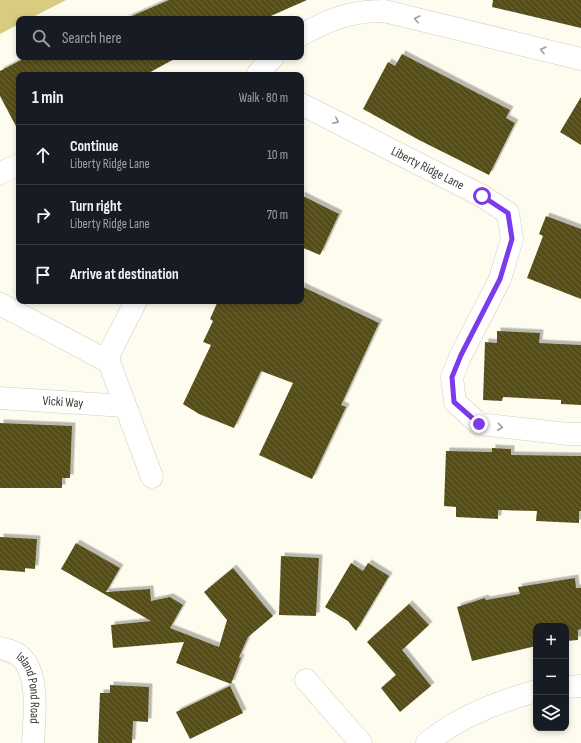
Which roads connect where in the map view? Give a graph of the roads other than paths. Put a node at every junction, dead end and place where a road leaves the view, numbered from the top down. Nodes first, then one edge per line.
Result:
1 (304, 32) edge
2 (581, 59) edge
3 (270, 60) edge
4 (260, 72) edge
5 (304, 106) edge
6 (16, 166) edge
7 (0, 173) edge
8 (0, 304) edge
9 (134, 304) edge
10 (109, 362) junction
11 (0, 398) edge
12 (125, 406) junction
13 (581, 434) edge
14 (152, 477) dead end
15 (0, 648) edge
16 (306, 680) dead end
17 (581, 686) edge
18 (569, 687) edge
19 (533, 692) edge
20 (33, 743) edge
21 (361, 743) edge
22 (427, 743) edge

2 -> 1 street
3 - 4 street
5 -> 13 street, Liberty Ridge Lane
6 - 7 street
8 - 10 street
9 - 10 street
10 - 12 street
11 - 12 street, Vicki Way
12 - 14 street
15 - 20 street, Island Pond Road
16 - 21 street
17 - 18 street
19 - 22 street

